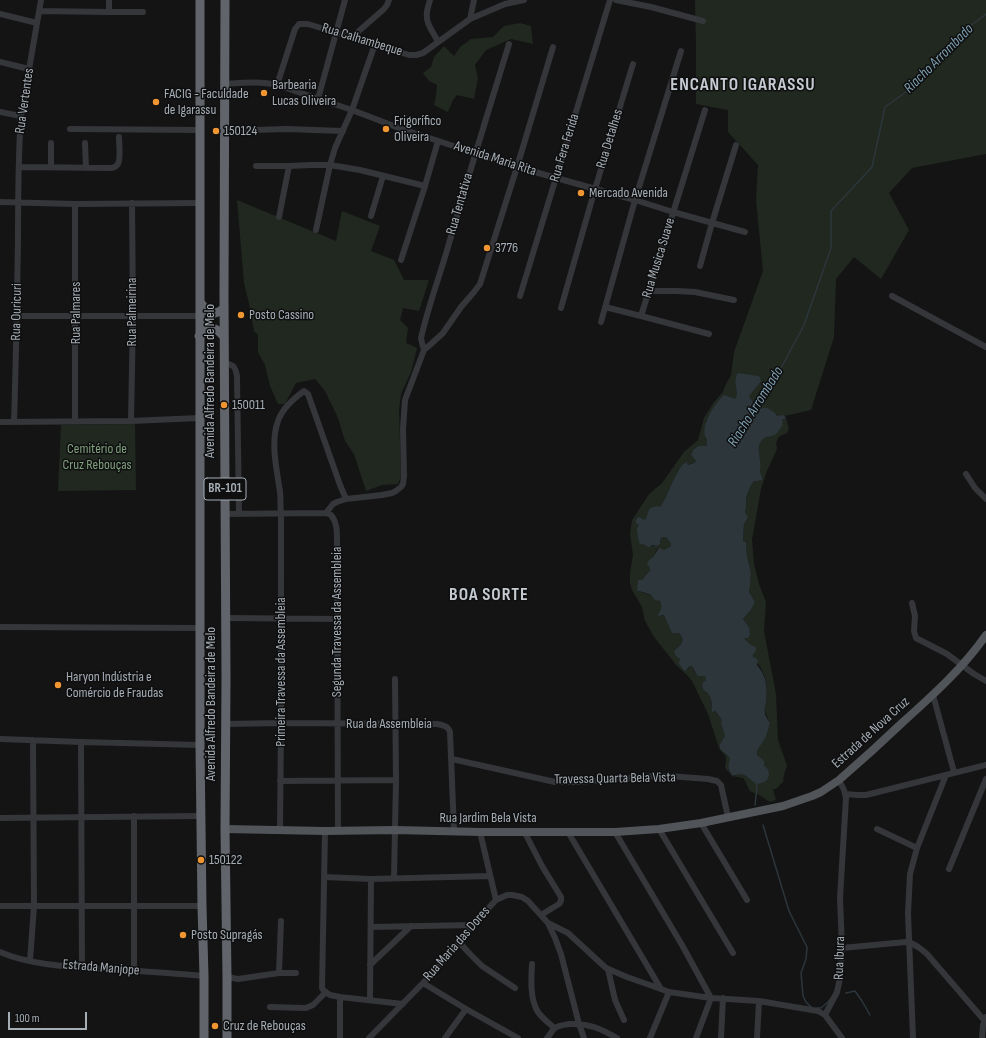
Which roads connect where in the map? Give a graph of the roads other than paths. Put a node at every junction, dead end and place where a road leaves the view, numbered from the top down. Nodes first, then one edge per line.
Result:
1 (40, 0) edge
2 (109, 0) edge
3 (200, 0) edge
4 (225, 0) edge
5 (345, 0) edge
6 (389, 0) edge
7 (430, 0) edge
8 (474, 0) edge
9 (524, 0) edge
10 (610, 0) edge
11 (616, 0) edge
12 (39, 11) junction
13 (109, 12) junction
14 (143, 12) dead end
15 (0, 14) edge
16 (470, 19) junction
17 (703, 21) dead end
18 (37, 23) junction
19 (336, 33) junction
20 (352, 37) junction
21 (438, 42) junction
22 (375, 44) junction
23 (509, 44) dead end
24 (553, 47) dead end
25 (681, 51) dead end
26 (0, 62) edge
27 (633, 64) dead end
28 (29, 69) junction
29 (224, 84) junction
30 (278, 85) junction
31 (318, 99) junction
32 (352, 110) junction
33 (705, 110) dead end
34 (0, 112) edge
35 (21, 116) junction
36 (70, 130) dead end
37 (200, 130) junction
38 (225, 130) junction
39 (343, 131) junction
40 (119, 137) dead end
41 (438, 141) junction
42 (52, 143) dead end
43 (85, 143) dead end
44 (736, 145) dead end
45 (475, 154) junction
46 (330, 165) junction
47 (256, 166) dead end
48 (290, 166) junction
49 (19, 167) junction
50 (51, 167) junction
51 (517, 167) junction
52 (86, 168) junction
53 (383, 176) junction
54 (556, 178) junction
55 (425, 186) junction
56 (595, 189) junction
57 (635, 200) junction
58 (0, 202) edge
59 (18, 202) junction
60 (132, 203) junction
61 (200, 203) junction
62 (75, 204) junction
63 (673, 212) junction
64 (371, 216) dead end
65 (279, 217) dead end
66 (712, 223) junction
67 (316, 230) dead end
68 (744, 232) dead end
69 (401, 260) dead end
70 (700, 266) dead end
71 (649, 291) junction
72 (520, 296) dead end
73 (892, 296) dead end
74 (734, 300) dead end
75 (200, 302) junction
76 (224, 307) junction
77 (605, 307) junction
78 (561, 308) dead end
79 (17, 316) junction
80 (76, 316) junction
81 (199, 316) junction
82 (641, 316) junction
83 (133, 317) junction
84 (601, 322) dead end
85 (709, 334) dead end
86 (199, 336) junction
87 (224, 337) junction
88 (986, 347) edge
89 (424, 350) junction
90 (224, 364) junction
91 (199, 418) junction
92 (75, 421) junction
93 (131, 421) junction
94 (0, 422) edge
95 (14, 422) junction
96 (966, 474) dead end
97 (346, 499) junction
98 (986, 499) edge
99 (326, 513) junction
100 (225, 514) junction
101 (238, 514) junction
102 (281, 514) junction
103 (912, 603) dead end
104 (226, 618) junction
105 (281, 619) junction
106 (337, 619) junction
107 (0, 627) edge
108 (200, 628) junction
109 (986, 635) edge
110 (962, 665) junction
111 (395, 679) dead end
112 (986, 681) edge
113 (933, 695) junction
114 (281, 723) junction
115 (226, 724) junction
116 (338, 724) junction
117 (395, 724) junction
118 (0, 739) edge
119 (33, 740) junction
120 (81, 742) junction
121 (200, 745) junction
122 (452, 759) junction
123 (986, 765) edge
124 (954, 772) junction
125 (946, 775) junction
126 (986, 779) edge
127 (396, 780) junction
128 (839, 780) junction
129 (280, 781) junction
130 (338, 781) junction
131 (846, 794) junction
132 (750, 813) joint
133 (82, 816) junction
134 (134, 816) junction
135 (201, 816) junction
136 (33, 817) junction
137 (0, 818) edge
138 (728, 818) junction
139 (701, 823) junction
140 (225, 829) junction
141 (659, 829) junction
142 (280, 830) junction
143 (395, 830) junction
144 (877, 830) dead end
145 (325, 831) junction
146 (338, 831) junction
147 (454, 831) junction
148 (524, 831) junction
149 (480, 832) junction
150 (568, 832) junction
151 (615, 832) junction
152 (917, 848) junction
153 (949, 869) dead end
154 (490, 876) junction
155 (324, 877) junction
156 (394, 878) junction
157 (371, 879) junction
158 (496, 900) junction
159 (747, 900) dead end
160 (0, 906) edge
161 (34, 906) junction
162 (81, 906) junction
163 (133, 906) junction
164 (202, 906) junction
165 (541, 915) junction
166 (281, 921) dead end
167 (548, 923) junction
168 (473, 924) junction
169 (411, 926) junction
170 (371, 928) junction
171 (459, 942) junction
172 (910, 942) junction
173 (842, 948) junction
174 (0, 952) edge
175 (733, 953) dead end
176 (30, 962) junction
177 (532, 964) dead end
178 (370, 965) junction
179 (82, 968) junction
180 (608, 969) junction
181 (134, 971) junction
182 (279, 973) junction
183 (296, 973) dead end
184 (204, 976) junction
185 (227, 977) junction
186 (424, 983) junction
187 (515, 988) dead end
188 (661, 989) junction
189 (326, 992) junction
190 (669, 992) junction
191 (340, 997) junction
192 (711, 998) junction
193 (723, 998) junction
194 (370, 1000) junction
195 (759, 1001) junction
196 (403, 1004) junction
197 (270, 1007) dead end
198 (466, 1009) junction
199 (825, 1015) junction
200 (985, 1018) edge
201 (624, 1020) dead end
202 (579, 1024) junction
203 (554, 1028) junction
204 (204, 1038) edge
205 (227, 1038) edge
206 (340, 1038) edge
207 (368, 1038) edge
208 (445, 1038) edge
209 (517, 1038) edge
210 (548, 1038) edge
211 (584, 1038) edge
212 (617, 1038) edge
213 (650, 1038) edge
214 (696, 1038) edge
215 (721, 1038) edge
216 (757, 1038) edge
217 (842, 1038) edge
218 (912, 1038) edge
219 (982, 1038) edge

1 - 12 street, Rua Vertentes
2 - 13 street
3 - 37 highway, Avenida Alfredo Bandeira de Melo / BR-101
4 - 29 highway, Avenida Alfredo Bandeira de Melo / BR-101
5 - 19 street
6 - 20 street
7 - 21 street
8 - 16 street
9 - 16 street, Rua Calhambeque
10 - 54 street, Rua Fera Ferida
11 - 17 street
12 - 13 street
12 - 18 street, Rua Vertentes
13 - 14 street
15 - 18 street
16 - 21 street, Rua Calhambeque
18 - 28 street, Rua Vertentes
19 - 20 street, Rua Calhambeque
19 - 30 street, Rua Calhambeque
19 - 31 street
20 - 22 street, Rua Calhambeque
21 - 22 street, Rua Calhambeque
22 - 32 street
23 - 45 street, Rua Tentativa
24 - 51 street
25 - 57 street
26 - 28 street
27 - 56 street, Rua Detalhes
28 - 35 street, Rua Vertentes
29 - 30 street, Avenida Maria Rita
29 - 38 highway, Avenida Alfredo Bandeira de Melo / BR-101
30 - 31 street, Avenida Maria Rita
31 - 32 street, Avenida Maria Rita
32 - 39 street
32 - 41 street, Avenida Maria Rita
33 - 63 street, Rua Musica Suave
34 - 35 street
35 - 49 street, Rua Vertentes
36 - 37 street
37 - 61 highway, Avenida Alfredo Bandeira de Melo / BR-101
38 - 39 street
38 - 76 highway, Avenida Alfredo Bandeira de Melo / BR-101
39 - 46 street
40 - 52 street
41 - 45 street, Avenida Maria Rita
41 - 55 street
42 - 50 street
43 - 52 street
44 - 66 street
45 - 51 street, Avenida Maria Rita
45 - 89 street, Rua Tentativa
46 - 48 street
46 - 53 street
46 - 67 street
47 - 48 street
48 - 65 street
49 - 50 street
49 - 59 street, Rua Vertentes
50 - 52 street
51 - 54 street, Avenida Maria Rita
51 - 89 street
53 - 55 street
53 - 64 street
54 - 56 street, Avenida Maria Rita
54 - 72 street, Rua Fera Ferida
55 - 69 street
56 - 57 street, Avenida Maria Rita
56 - 78 street, Rua Detalhes
57 - 63 street, Avenida Maria Rita
57 - 77 street
58 - 59 street
59 - 62 street
59 - 79 street, Rua Ouricuri
60 - 61 street
60 - 62 street
60 - 83 street, Rua Palmeirina
61 - 75 highway, Avenida Alfredo Bandeira de Melo / BR-101
62 - 80 street, Rua Palmares
63 - 66 street, Avenida Maria Rita
63 - 71 street, Rua Musica Suave
66 - 68 street, Avenida Maria Rita
66 - 70 street
71 - 74 street
71 - 82 street, Rua Musica Suave
73 - 88 street
75 - 76 highway
75 - 81 highway, Avenida Alfredo Bandeira de Melo / BR-101
76 - 87 highway, Avenida Alfredo Bandeira de Melo / BR-101
77 - 82 street
77 - 84 street
79 - 80 street
79 - 95 street, Rua Ouricuri
80 - 83 street
80 - 92 street, Rua Palmares
81 - 83 street
81 - 86 highway, Avenida Alfredo Bandeira de Melo / BR-101
82 - 85 street
83 - 93 street, Rua Palmeirina
86 - 87 highway
86 - 91 highway, Avenida Alfredo Bandeira de Melo / BR-101
87 - 90 highway, Avenida Alfredo Bandeira de Melo / BR-101
89 - 97 street
90 - 100 highway, Avenida Alfredo Bandeira de Melo / BR-101
90 - 101 street
91 - 93 street
91 - 108 highway, Avenida Alfredo Bandeira de Melo / BR-101
92 - 93 street
92 - 95 street
94 - 95 street
96 - 98 street
97 - 99 street
97 - 102 street, Primeira Travessa da Assembleia
99 - 102 street
99 - 106 street, Segunda Travessa da Assembleia
100 - 101 street
100 - 104 highway, Avenida Alfredo Bandeira de Melo / BR-101
101 - 102 street
102 - 105 street, Primeira Travessa da Assembleia
103 - 110 street
104 - 105 street
104 - 115 highway, Avenida Alfredo Bandeira de Melo / BR-101
105 - 106 street
105 - 114 street, Primeira Travessa da Assembleia
106 - 116 street, Segunda Travessa da Assembleia
107 - 108 street
108 - 121 highway, Avenida Alfredo Bandeira de Melo / BR-101
109 - 110 main road, Estrada de Nova Cruz
110 - 112 street
110 - 113 main road, Estrada de Nova Cruz
111 - 117 street
113 - 124 street
113 - 128 main road, Estrada de Nova Cruz
114 - 115 street, Rua da Assembleia
114 - 116 street, Rua da Assembleia
114 - 129 street, Primeira Travessa da Assembleia
115 - 140 highway, Avenida Alfredo Bandeira de Melo / BR-101
116 - 117 street, Rua da Assembleia
116 - 130 street, Segunda Travessa da Assembleia
117 - 122 street, Rua da Assembleia
117 - 127 street
118 - 119 street
119 - 120 street
119 - 136 street
120 - 121 street
120 - 133 street
121 - 135 highway, Avenida Alfredo Bandeira de Melo / BR-101
122 - 138 street, Travessa Quarta Bela Vista
122 - 147 street, Rua da Assembleia
123 - 124 street
124 - 125 street
125 - 131 street
125 - 152 street
126 - 153 street
127 - 130 street
127 - 143 street
128 - 131 street, Rua Ibura
128 - 132 main road, Estrada de Nova Cruz
129 - 130 street
129 - 142 street, Primeira Travessa da Assembleia
130 - 146 street, Segunda Travessa da Assembleia
131 - 173 street, Rua Ibura
132 - 138 main road, Rua Jardim Bela Vista
133 - 134 street
133 - 136 street
133 - 162 street
134 - 135 street
134 - 163 street
135 - 164 highway, Avenida Alfredo Bandeira de Melo / BR-101
136 - 137 street
136 - 161 street
138 - 139 main road, Rua Jardim Bela Vista
139 - 141 main road, Rua Jardim Bela Vista
139 - 159 street
140 - 142 main road, Rua Jardim Bela Vista
140 - 185 highway, Avenida Alfredo Bandeira de Melo / BR-101
141 - 151 main road, Rua Jardim Bela Vista
141 - 175 street
142 - 145 main road, Rua Jardim Bela Vista
143 - 146 main road, Rua Jardim Bela Vista
143 - 147 main road, Rua Jardim Bela Vista
143 - 156 street
144 - 152 street
145 - 146 main road, Rua Jardim Bela Vista
145 - 155 street
147 - 149 main road, Rua Jardim Bela Vista
148 - 149 main road, Rua Jardim Bela Vista
148 - 150 main road, Rua Jardim Bela Vista
148 - 165 street
149 - 154 street, Rua Maria das Dores
150 - 151 main road, Rua Jardim Bela Vista
150 - 188 street
151 - 192 street
152 - 172 street
154 - 156 street
154 - 158 street, Rua Maria das Dores
155 - 157 street
155 - 189 street
156 - 157 street
157 - 170 street
158 - 165 street
158 - 168 street, Rua Maria das Dores
160 - 161 street
161 - 162 street
161 - 176 street
162 - 163 street
162 - 179 street
163 - 164 street
163 - 181 street
164 - 184 highway, Avenida Alfredo Bandeira de Melo / BR-101
165 - 167 street
166 - 182 street
167 - 180 street
167 - 202 street
168 - 169 street
168 - 171 street, Rua Maria das Dores
169 - 170 street
169 - 178 street
170 - 178 street
171 - 186 street, Rua Maria das Dores
171 - 187 street
172 - 173 street
172 - 200 street
172 - 218 street
173 - 199 street, Rua Ibura
174 - 176 street, Estrada Manjope
176 - 179 street, Estrada Manjope
177 - 203 street
178 - 194 street
179 - 181 street, Estrada Manjope
180 - 188 street
180 - 201 street
181 - 184 street, Estrada Manjope
182 - 183 street
182 - 185 street
184 - 204 highway, BR-101
185 - 205 highway, BR-101
186 - 196 street, Rua Maria das Dores
186 - 198 street
188 - 190 street
189 - 191 street
189 - 197 street
190 - 192 street
190 - 213 street
191 - 194 street
191 - 206 street
192 - 193 street
192 - 214 street
193 - 195 street
193 - 215 street
194 - 196 street
195 - 199 street
195 - 216 street
196 - 207 street, Rua Maria das Dores
198 - 208 street
198 - 209 street
199 - 217 street
200 - 219 street
202 - 203 street
202 - 211 street
202 - 212 street
203 - 210 street

